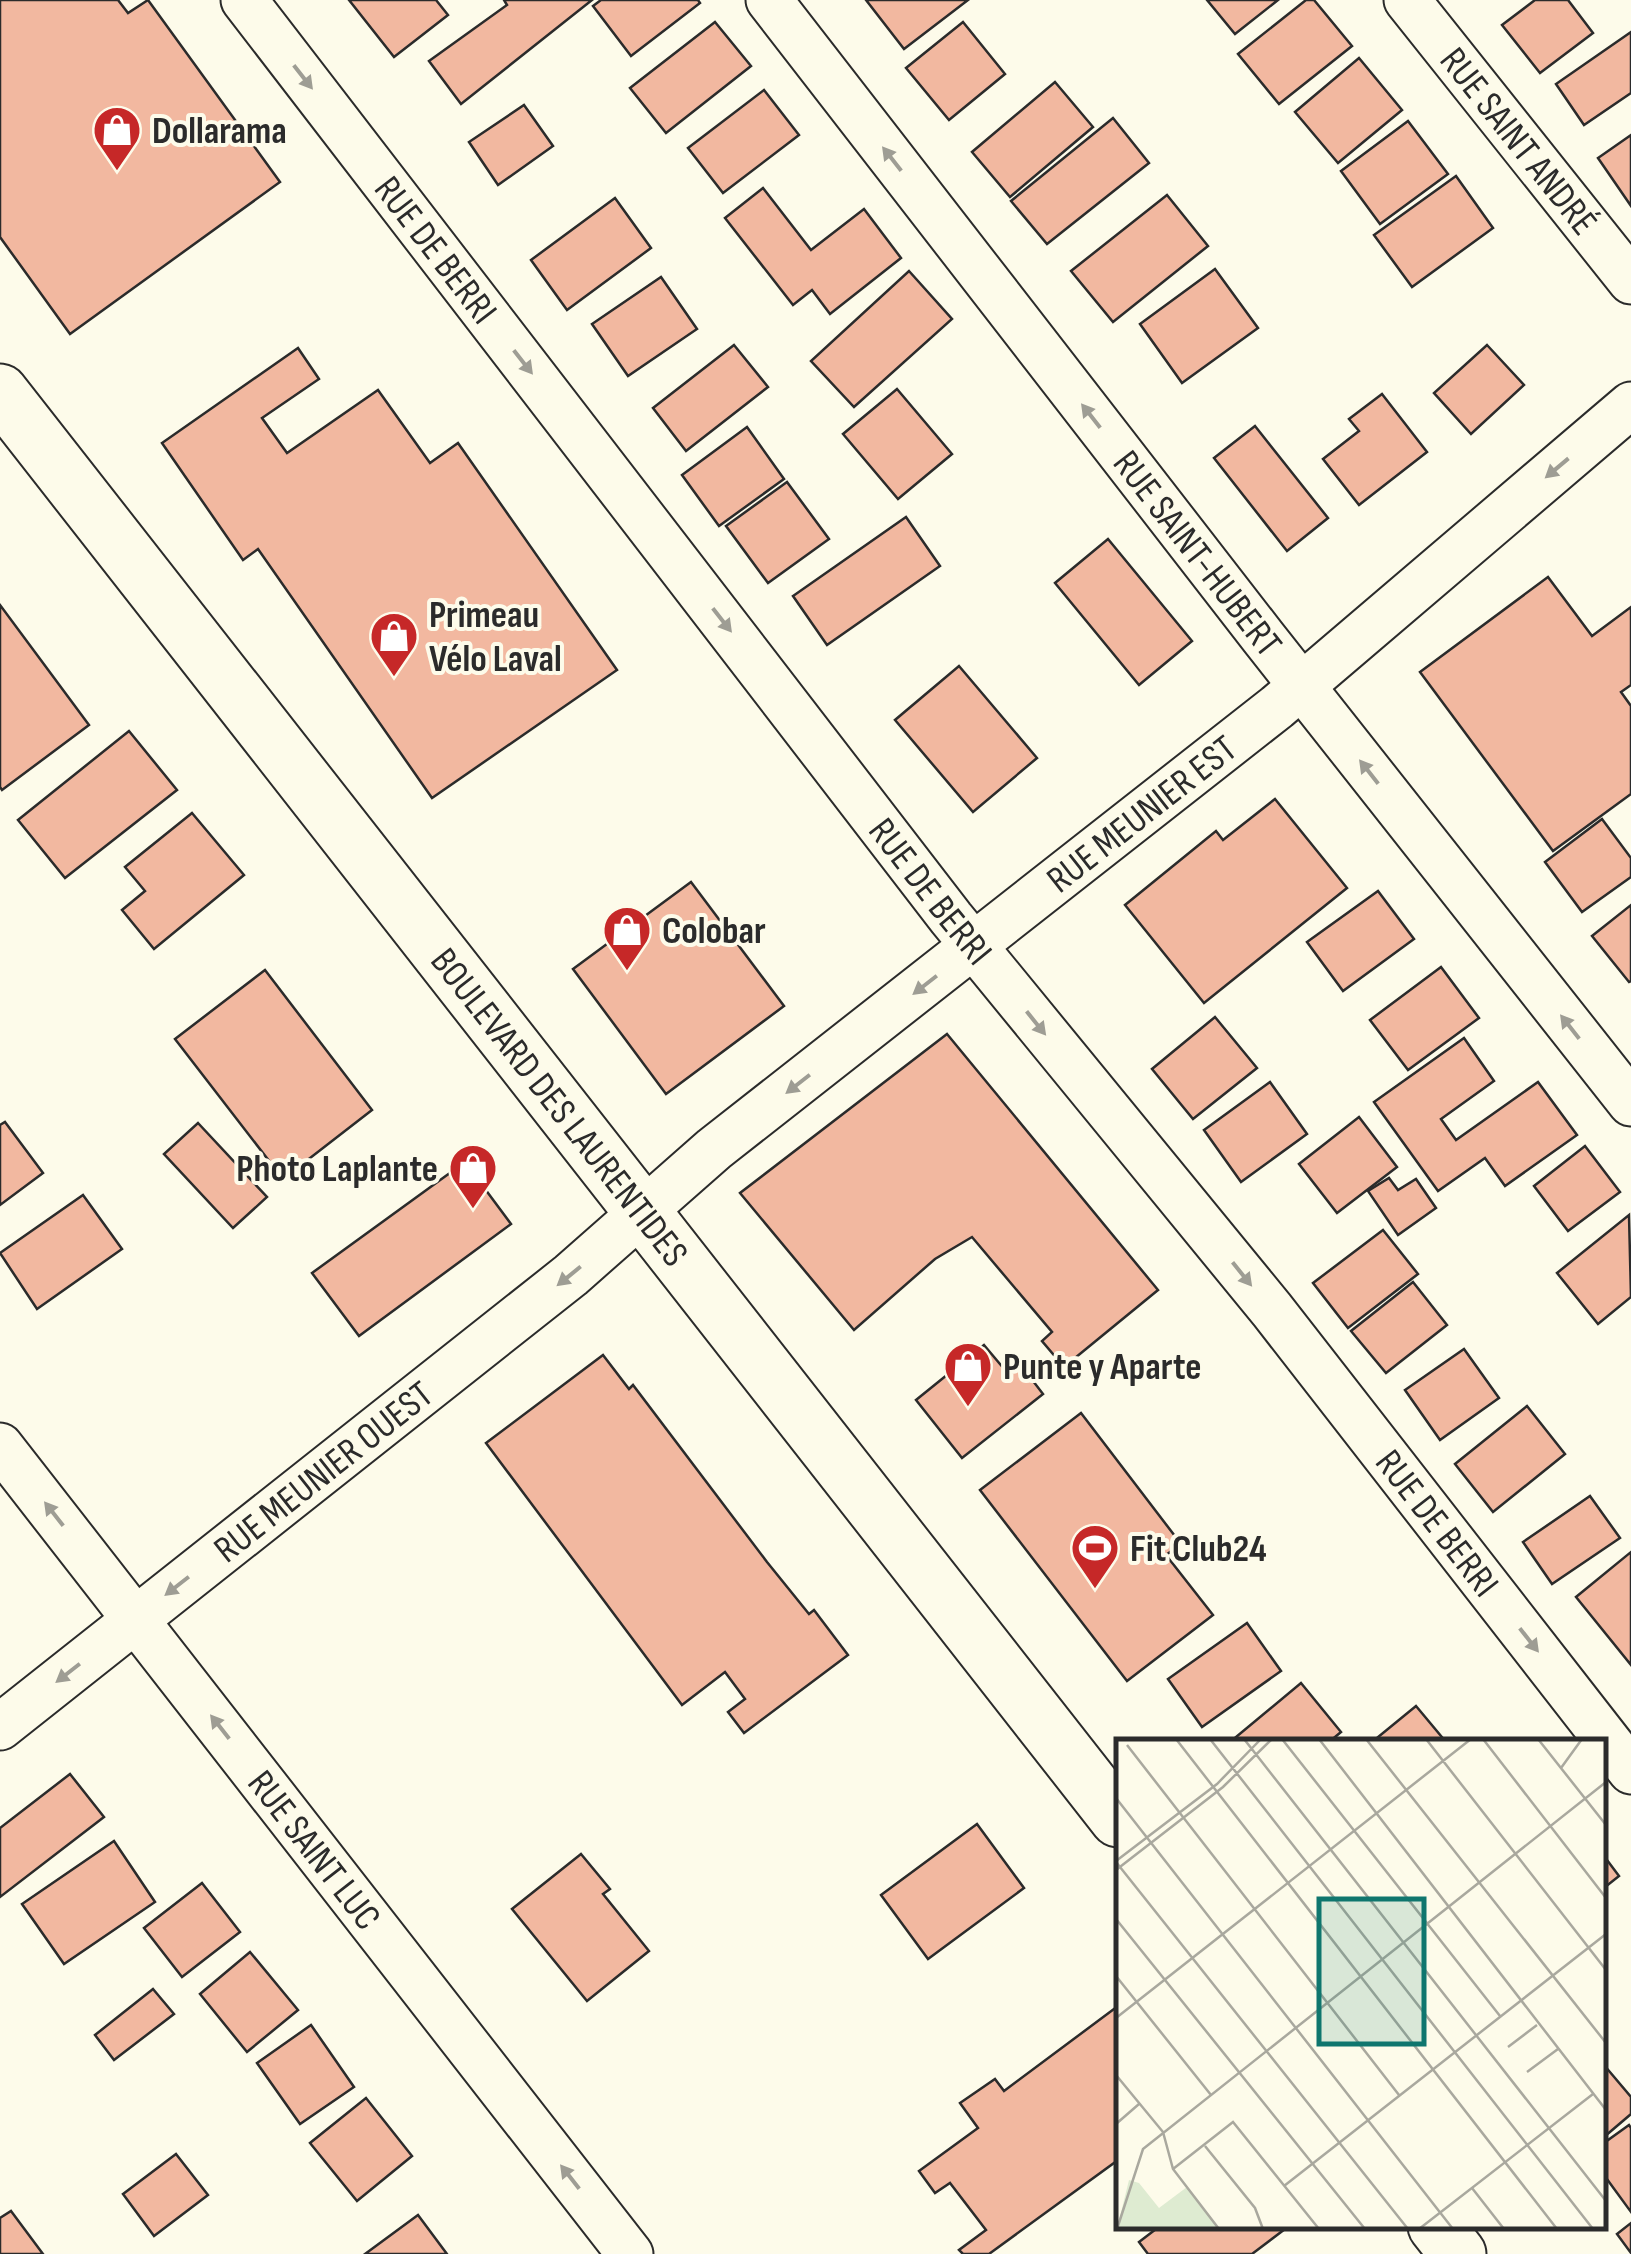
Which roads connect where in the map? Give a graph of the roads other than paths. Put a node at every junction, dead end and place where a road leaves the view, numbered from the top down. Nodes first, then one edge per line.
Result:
1 (244, 0) edge
2 (769, 0) edge
3 (1407, 0) edge
4 (1631, 282) edge
5 (0, 392) edge
6 (1631, 405) edge
7 (1302, 686) junction
8 (975, 946) junction
9 (1631, 1103) edge
10 (643, 1212) junction
11 (0, 1446) edge
12 (136, 1619) junction
13 (0, 1727) edge
14 (1631, 1771) edge
15 (1116, 1815) edge
16 (1438, 2229) edge
17 (630, 2254) edge
18 (1458, 2254) edge

1 -> 8 street, RUE DE BERRI
7 -> 2 street, RUE SAINT-HUBERT
3 - 4 street, RUE SAINT ANDRÉ
5 - 10 main road, BOULEVARD DES LAURENTIDES
6 -> 7 street, RUE MEUNIER EST
7 - 8 street, RUE MEUNIER EST
9 -> 7 street, RUE SAINT-HUBERT
8 -> 10 street, RUE MEUNIER EST
8 -> 14 street, RUE DE BERRI
10 -> 12 street, RUE MEUNIER OUEST
10 - 15 main road, BOULEVARD DES LAURENTIDES
12 -> 11 street, RUE SAINT LUC
12 -> 13 street, RUE MEUNIER OUEST
17 -> 12 street, RUE SAINT LUC
16 - 18 main road

